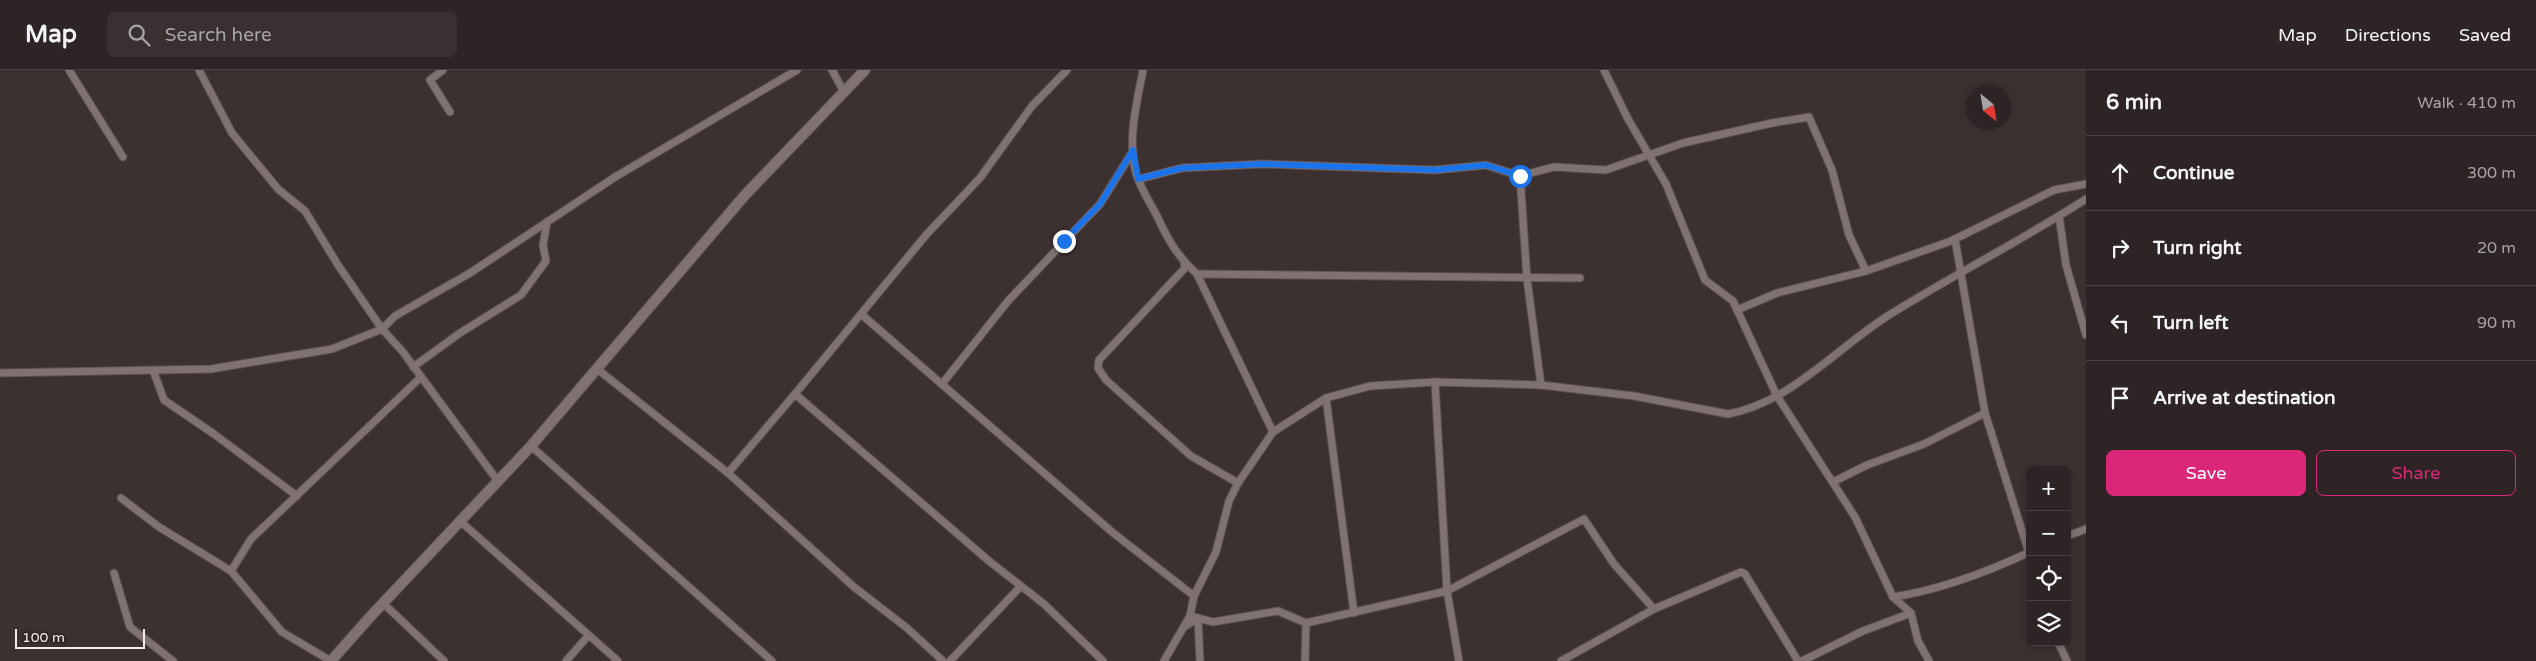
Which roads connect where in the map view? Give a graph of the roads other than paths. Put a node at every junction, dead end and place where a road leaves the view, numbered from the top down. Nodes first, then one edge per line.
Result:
1 (69, 70) edge
2 (199, 70) edge
3 (442, 70) edge
4 (798, 70) edge
5 (832, 70) edge
6 (865, 70) edge
7 (1067, 70) edge
8 (1143, 70) edge
9 (1604, 70) edge
10 (844, 92) junction
11 (450, 112) dead end
12 (1133, 150) junction
13 (1648, 153) junction
14 (123, 157) dead end
15 (1520, 176) junction
16 (1138, 179) junction
17 (2086, 184) edge
18 (2086, 199) edge
19 (2059, 216) junction
20 (547, 222) junction
21 (1955, 239) junction
22 (1184, 262) junction
23 (1866, 271) junction
24 (1961, 273) junction
25 (1197, 274) junction
26 (1580, 278) dead end
27 (1527, 279) junction
28 (1737, 310) junction
29 (861, 314) junction
30 (382, 329) junction
31 (2086, 334) edge
32 (413, 367) junction
33 (596, 368) junction
34 (153, 370) junction
35 (0, 373) edge
36 (421, 378) junction
37 (1435, 382) junction
38 (942, 384) junction
39 (1541, 385) junction
40 (795, 394) junction
41 (1778, 396) junction
42 (1326, 398) junction
43 (1985, 413) junction
44 (1273, 432) junction
45 (531, 446) junction
46 (728, 473) junction
47 (498, 480) junction
48 (1833, 482) junction
49 (1238, 483) junction
50 (297, 496) junction
51 (121, 498) dead end
52 (460, 522) junction
53 (2086, 529) edge
54 (2071, 535) edge
55 (2026, 543) edge
56 (2026, 553) edge
57 (231, 571) junction
58 (114, 573) dead end
59 (1021, 586) junction
60 (1447, 591) junction
61 (1194, 596) junction
62 (1893, 597) junction
63 (383, 603) junction
64 (1654, 610) junction
65 (1354, 613) junction
66 (1911, 613) junction
67 (1190, 616) junction
68 (1198, 618) junction
69 (1306, 623) junction
70 (1183, 628) junction
71 (588, 636) junction
72 (2060, 646) edge
73 (173, 661) edge
74 (331, 661) edge
75 (444, 661) edge
76 (566, 661) edge
77 (618, 661) edge
78 (772, 661) edge
79 (943, 661) edge
80 (950, 661) edge
81 (1103, 661) edge
82 (1164, 661) edge
83 (1200, 661) edge
84 (1305, 661) edge
85 (1459, 661) edge
86 (1561, 661) edge
87 (1798, 661) edge
88 (1802, 661) edge
89 (1929, 661) edge
90 (2067, 661) edge

1 - 14 street
2 - 30 street
3 - 11 street
4 - 20 street
5 - 10 street
6 - 10 street
7 - 29 street
8 - 12 street
9 - 13 street
10 - 33 street
12 - 16 street
12 - 38 street
13 - 15 street
13 - 23 street
13 - 28 street
15 - 16 street
15 - 27 street
16 - 22 street
17 - 21 street
18 - 19 street
19 - 24 street
19 - 31 street
20 - 30 street
20 - 32 street
21 - 23 street
21 - 24 street
22 - 25 street
22 - 49 street
23 - 28 street
24 - 41 street
24 - 43 street
25 - 27 street
25 - 44 street
26 - 27 street
27 - 39 street
28 - 41 street
29 - 38 street
29 - 40 street
30 - 32 street
30 - 34 street
32 - 36 street
33 - 45 street
33 - 46 street
34 - 35 street
34 - 50 street
36 - 47 street
36 - 50 street
37 - 39 street
37 - 42 street
37 - 60 street
38 - 61 street
39 - 41 street
40 - 46 street
40 - 59 street
41 - 48 street
42 - 44 street
42 - 65 street
43 - 48 street
43 - 55 street
44 - 49 street
45 - 47 street
45 - 78 street
46 - 79 street
47 - 52 street
48 - 62 street
49 - 61 street
50 - 57 street
51 - 57 street
52 - 63 street
52 - 71 street
53 - 54 street
56 - 62 street
57 - 74 street
58 - 73 street
59 - 80 street
59 - 81 street
60 - 64 street
60 - 65 street
60 - 85 street
61 - 67 street
62 - 66 street
63 - 74 street
63 - 75 street
64 - 86 street
64 - 87 street
65 - 69 street
66 - 88 street
66 - 89 street
67 - 68 street
67 - 70 street
68 - 69 street
68 - 70 street
68 - 83 street
69 - 84 street
70 - 82 street
71 - 76 street
71 - 77 street
72 - 90 street

